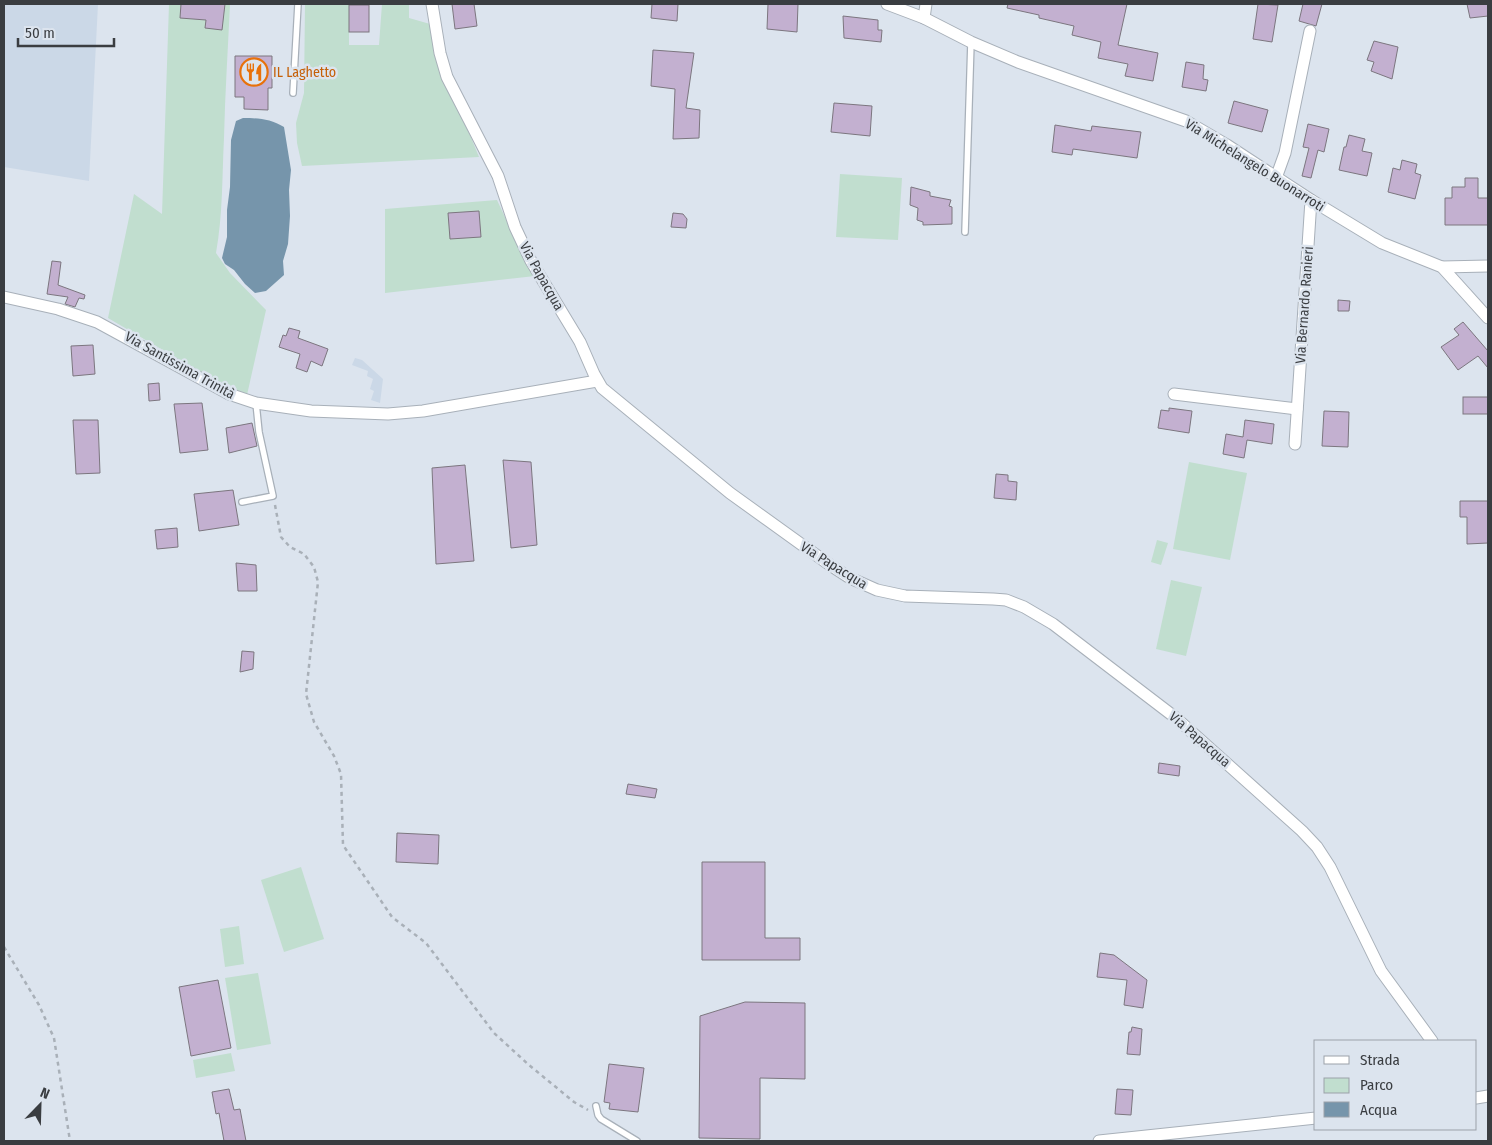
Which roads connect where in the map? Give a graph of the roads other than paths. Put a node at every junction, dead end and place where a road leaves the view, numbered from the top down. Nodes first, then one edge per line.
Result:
1 (298, 4) edge
2 (432, 4) edge
3 (887, 4) edge
4 (926, 4) edge
5 (924, 18) junction
6 (1310, 31) dead end
7 (971, 42) junction
8 (293, 94) dead end
9 (1276, 178) junction
10 (1311, 200) junction
11 (965, 232) dead end
12 (1488, 266) edge
13 (1442, 267) junction
14 (4, 297) edge
15 (1488, 318) edge
16 (597, 381) junction
17 (1174, 394) dead end
18 (256, 403) junction
19 (1297, 409) junction
20 (1295, 444) dead end
21 (242, 502) dead end
22 (1431, 1040) edge
23 (596, 1106) dead end
24 (1314, 1118) edge
25 (637, 1141) edge
26 (1099, 1141) edge

1 - 8 lane
2 - 16 street, Via Papacqua
3 - 5 street, Via Michelangelo Buonarroti
4 - 5 street
5 - 7 street, Via Michelangelo Buonarroti
6 - 9 street
7 - 9 street, Via Michelangelo Buonarroti
7 - 11 lane
9 - 10 street, Via Michelangelo Buonarroti
10 - 13 street, Via Michelangelo Buonarroti
10 - 19 street, Via Bernardo Ranieri
12 - 13 street
13 - 15 street, Via Michelangelo Buonarroti
14 - 18 street, Via Santissima Trinità
16 - 18 street, Via Santissima Trinità
16 - 22 street, Via Papacqua
17 - 19 street
18 - 21 lane
19 - 20 street, Via Bernardo Ranieri
23 - 25 lane
24 - 26 street

